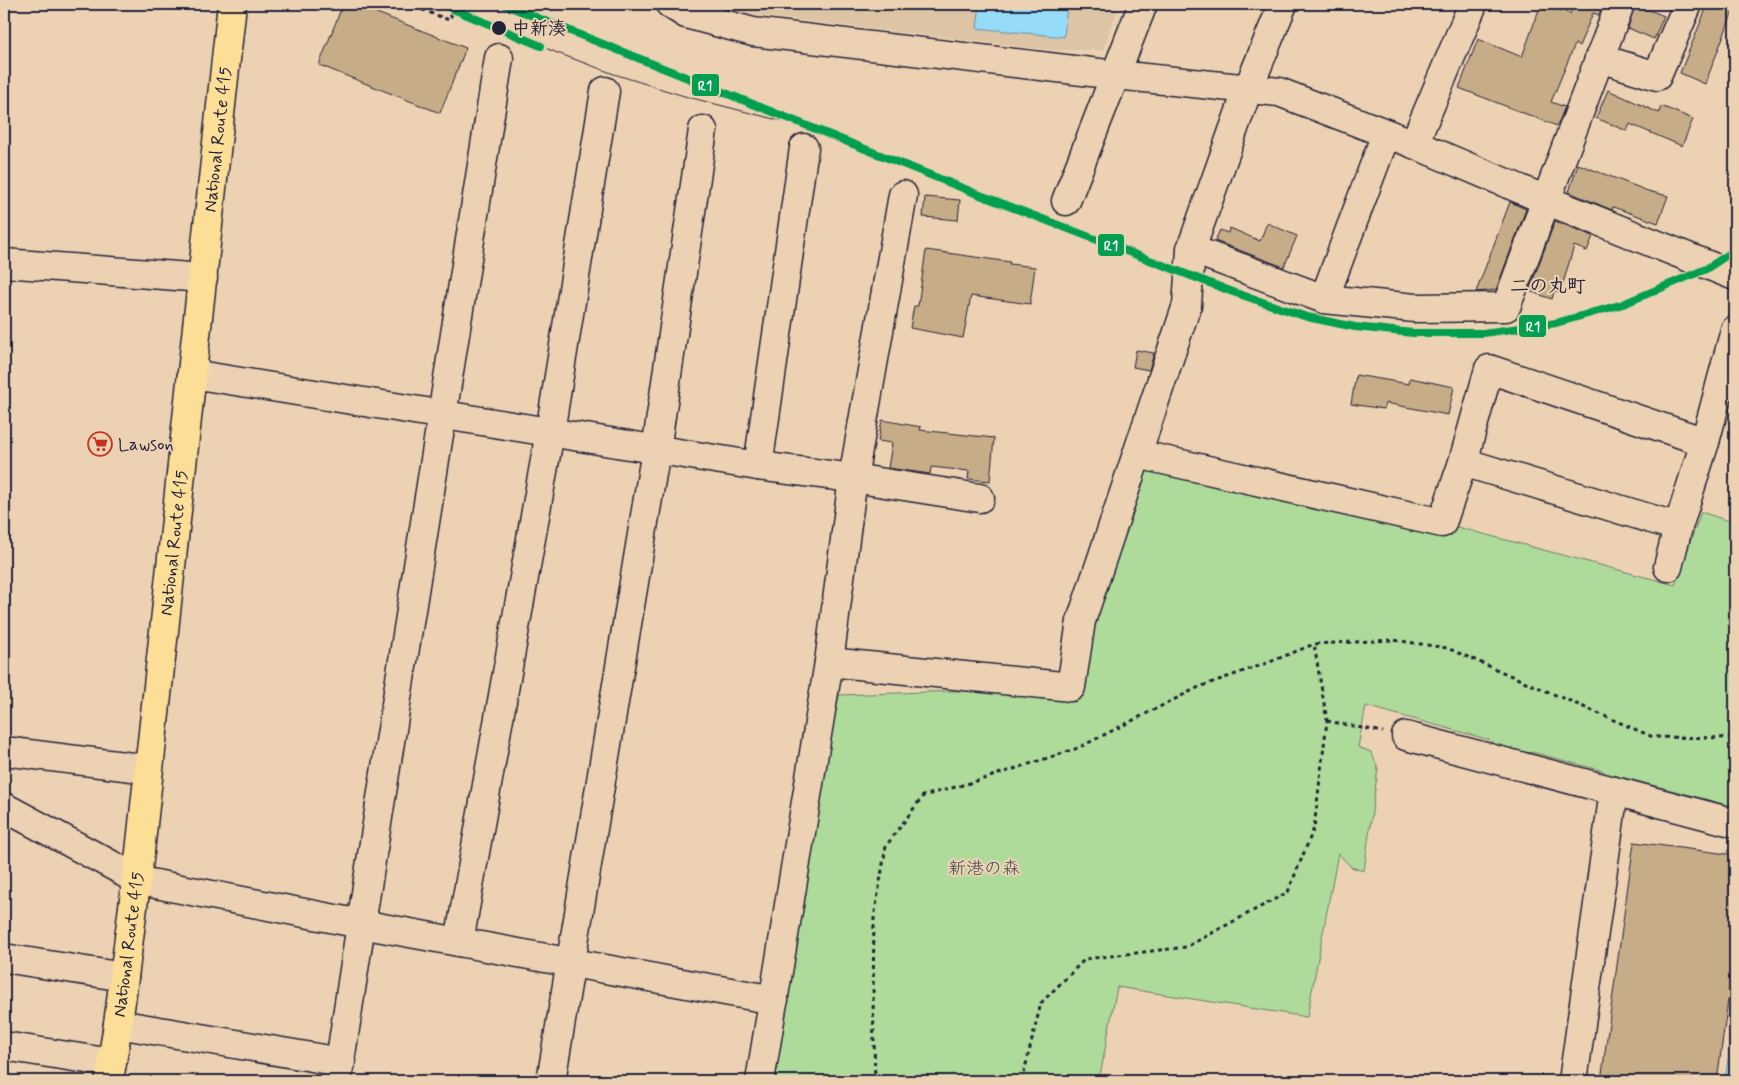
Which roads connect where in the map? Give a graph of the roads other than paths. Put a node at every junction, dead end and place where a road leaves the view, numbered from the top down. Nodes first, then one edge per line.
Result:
1 (232, 4) edge
2 (670, 4) edge
3 (1142, 4) edge
4 (1283, 4) edge
5 (1473, 4) edge
6 (1620, 4) edge
7 (1688, 4) edge
8 (499, 58) dead end
9 (1599, 58) junction
10 (1116, 75) junction
11 (1248, 89) junction
12 (605, 91) dead end
13 (703, 130) dead end
14 (1386, 134) junction
15 (1414, 144) junction
16 (804, 148) dead end
17 (903, 195) dead end
18 (1546, 200) junction
19 (1066, 201) dead end
20 (1191, 249) junction
21 (4, 263) edge
22 (1735, 276) edge
23 (203, 278) junction
24 (1324, 298) junction
25 (1735, 330) edge
26 (192, 374) junction
27 (1726, 405) edge
28 (442, 415) junction
29 (550, 432) junction
30 (1705, 442) junction
31 (656, 450) junction
32 (1137, 454) junction
33 (1463, 462) junction
34 (758, 466) junction
35 (854, 478) junction
36 (980, 498) dead end
37 (1678, 527) junction
38 (1668, 567) dead end
39 (828, 662) junction
40 (1406, 736) road end
41 (4, 751) edge
42 (148, 769) junction
43 (1614, 791) junction
44 (4, 807) edge
45 (1735, 823) edge
46 (136, 880) junction
47 (361, 924) junction
48 (460, 942) junction
49 (4, 958) edge
50 (572, 963) junction
51 (124, 977) junction
52 (774, 1000) junction
53 (118, 1024) junction
54 (4, 1046) edge
55 (110, 1072) edge
56 (339, 1072) edge
57 (551, 1081) edge
58 (760, 1081) edge
59 (1573, 1081) edge

1 - 23 highway, National Route 415
2 - 10 street
3 - 10 street
4 - 11 street
5 - 15 street
6 - 9 street
7 - 9 street
8 - 28 street
9 - 18 street
10 - 11 street
10 - 19 street
11 - 14 street
11 - 20 street
12 - 29 street
13 - 31 street
14 - 15 street
14 - 24 street
15 - 18 street
16 - 34 street
17 - 35 street
18 - 22 street
18 - 24 street
20 - 24 street
20 - 32 street
21 - 23 street
23 - 26 highway, National Route 415
25 - 27 street
26 - 28 street
26 - 42 highway, National Route 415
27 - 30 street
28 - 29 street
28 - 47 street
29 - 31 street
29 - 48 street
30 - 33 street
30 - 37 street
31 - 34 street
31 - 50 street
32 - 33 street
32 - 39 street
33 - 37 street
34 - 35 street
35 - 36 street
35 - 39 street
37 - 38 street
39 - 52 street
40 - 43 street
41 - 42 street
42 - 46 highway, National Route 415
43 - 45 street
43 - 59 street
44 - 46 street
46 - 47 street
46 - 51 highway, National Route 415
47 - 48 street
47 - 56 street
48 - 50 street
49 - 51 street
50 - 52 street
50 - 57 street
51 - 53 highway, National Route 415
52 - 58 street
53 - 55 highway, National Route 415
53 - 56 street
54 - 55 street

